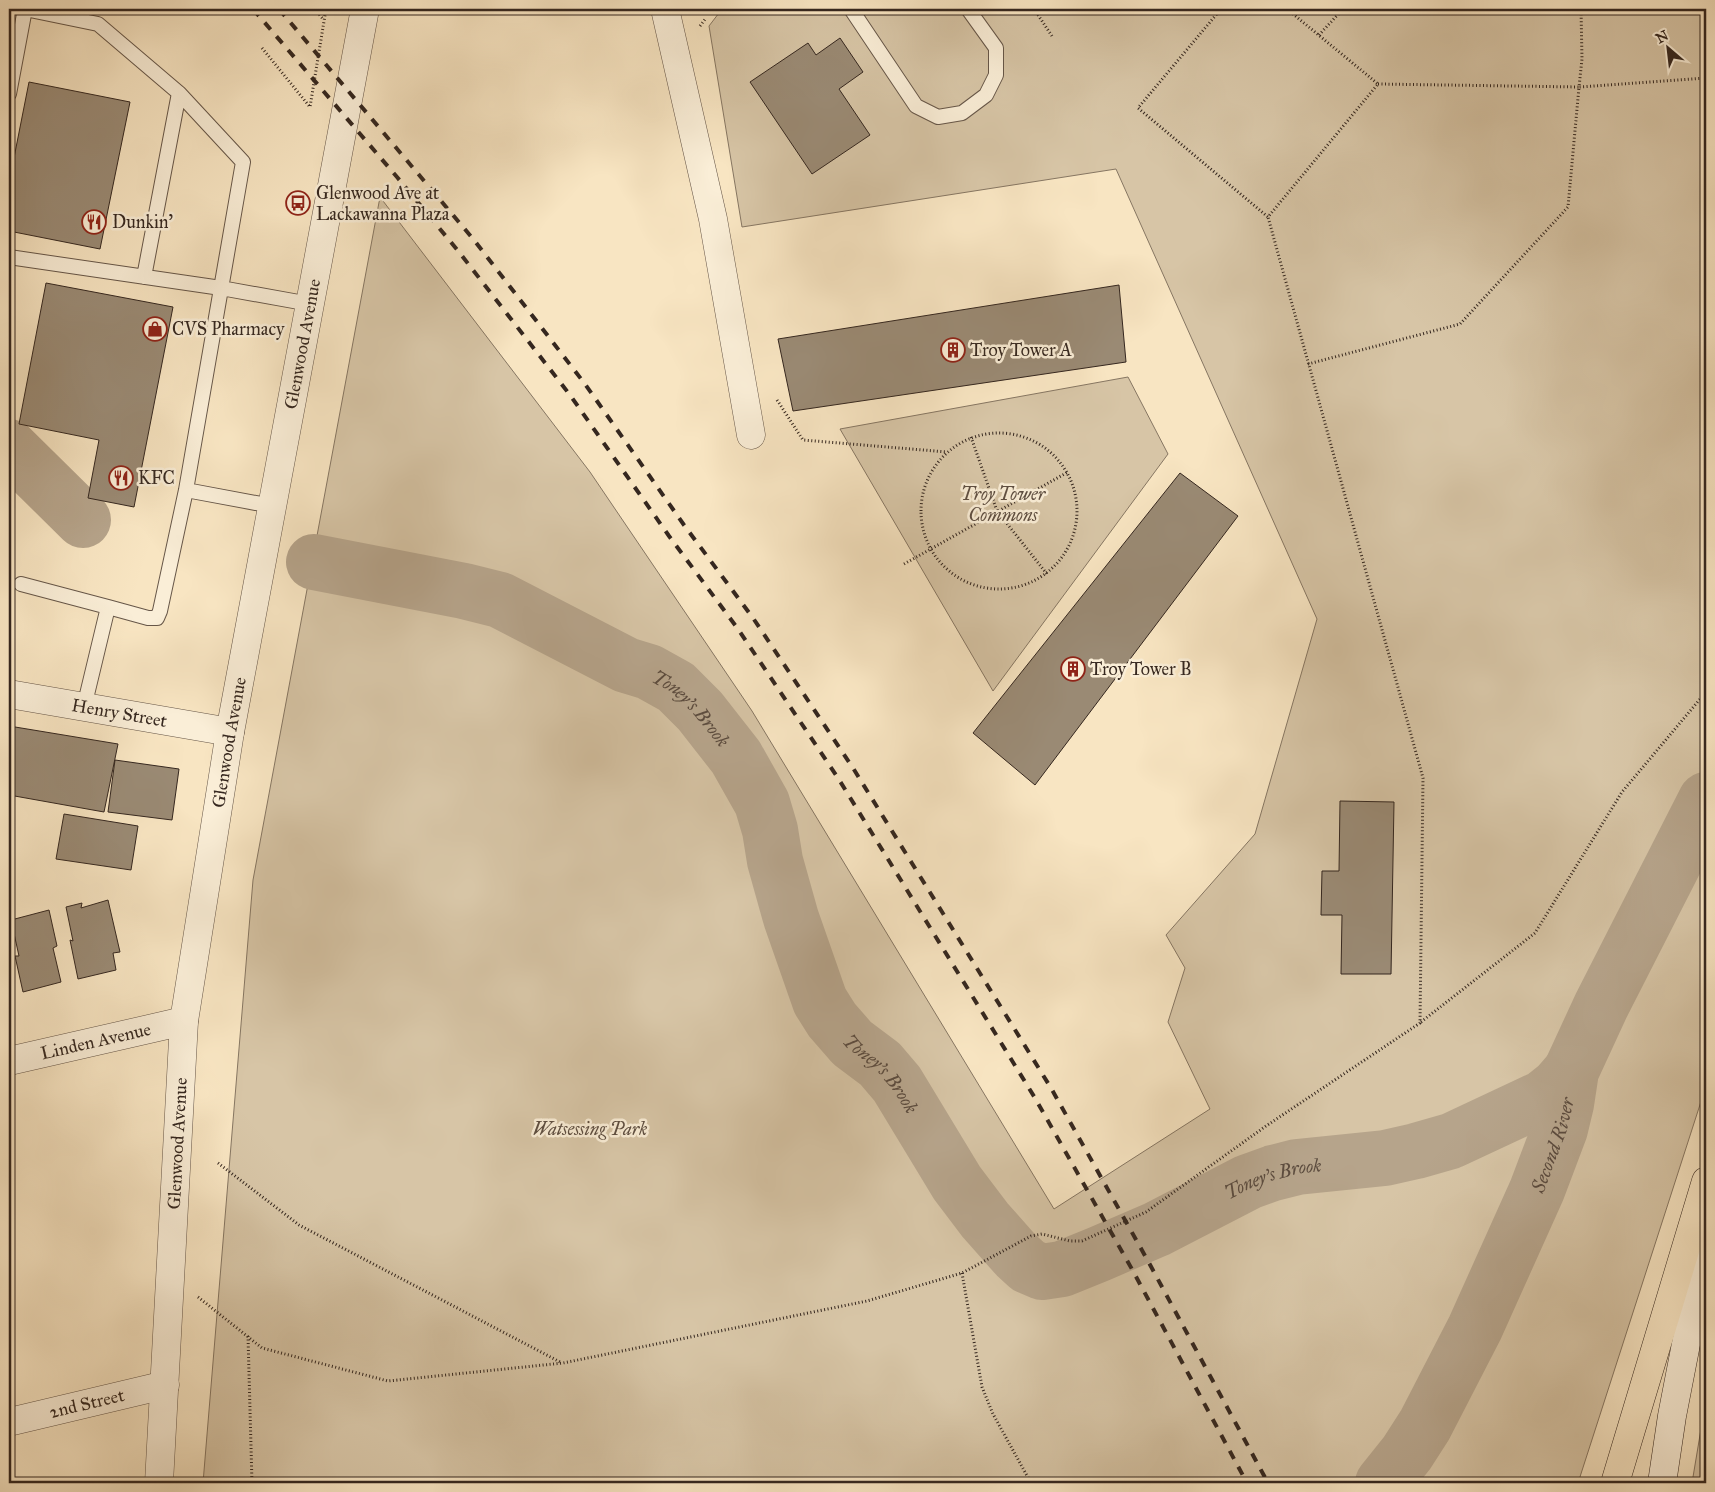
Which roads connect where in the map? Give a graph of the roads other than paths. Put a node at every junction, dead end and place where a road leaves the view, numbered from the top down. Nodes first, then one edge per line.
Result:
1 (365, 9) edge
2 (665, 9) edge
3 (851, 9) edge
4 (968, 9) edge
5 (178, 93) junction
6 (9, 94) edge
7 (9, 257) edge
8 (144, 277) junction
9 (221, 288) junction
10 (310, 304) junction
11 (751, 435) dead end
12 (186, 490) junction
13 (272, 506) junction
14 (21, 584) dead end
15 (108, 608) junction
16 (9, 694) edge
17 (84, 708) junction
18 (230, 732) junction
19 (184, 1021) junction
20 (9, 1061) edge
21 (1706, 1181) edge
22 (1706, 1241) edge
23 (165, 1385) junction
24 (9, 1422) edge
25 (159, 1483) edge
26 (1615, 1483) edge
27 (1662, 1483) edge

1 - 10 street, Glenwood Avenue
2 - 11 street
3 - 4 lane
5 - 6 lane
5 - 8 lane
5 - 9 lane
7 - 8 lane
8 - 9 lane
9 - 10 lane
9 - 12 lane
10 - 13 street, Glenwood Avenue
12 - 13 lane
12 - 15 lane
13 - 18 street, Glenwood Avenue
14 - 15 lane
15 - 17 lane
16 - 17 street, Henry Street
17 - 18 street, Henry Street
18 - 19 street, Glenwood Avenue
19 - 20 street, Linden Avenue
19 - 23 street, Glenwood Avenue
21 - 26 highway
22 - 27 street
23 - 24 street, 2nd Street
23 - 25 street, Glenwood Avenue

